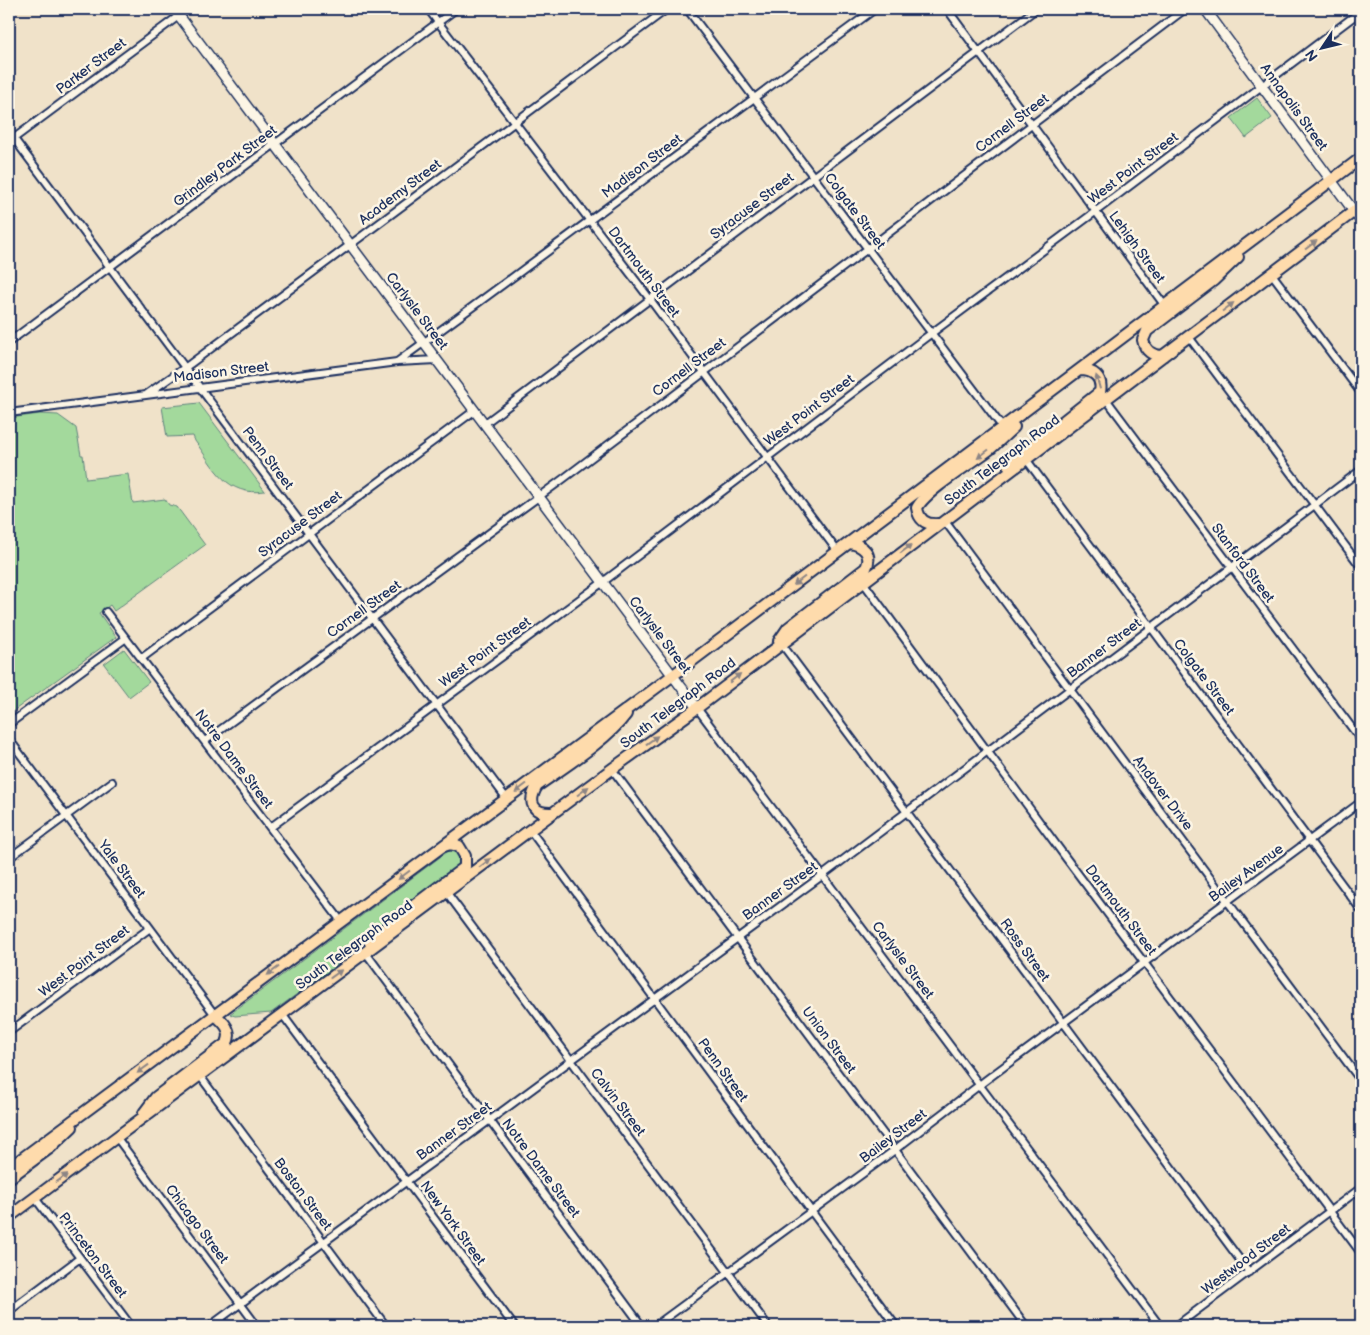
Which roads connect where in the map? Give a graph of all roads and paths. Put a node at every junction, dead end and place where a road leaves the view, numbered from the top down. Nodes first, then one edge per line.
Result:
1 (188, 9) edge
2 (428, 9) edge
3 (456, 9) edge
4 (667, 9) edge
5 (687, 9) edge
6 (875, 9) edge
7 (947, 9) edge
8 (1036, 9) edge
9 (1184, 9) edge
10 (1205, 9) edge
11 (1361, 11) edge
12 (176, 12) edge
13 (438, 22) junction
14 (979, 52) junction
15 (1261, 86) junction
16 (754, 98) junction
17 (515, 122) junction
18 (1032, 124) junction
19 (9, 132) edge
20 (11, 141) edge
21 (275, 144) junction
22 (1361, 158) edge
23 (813, 175) junction
24 (1331, 181) junction
25 (1358, 209) edge
26 (1095, 212) junction
27 (1361, 221) edge
28 (590, 222) junction
29 (1254, 240) junction
30 (350, 245) junction
31 (868, 248) junction
32 (109, 268) junction
33 (1272, 274) junction
34 (650, 300) junction
35 (1165, 306) junction
36 (931, 334) junction
37 (1189, 337) junction
38 (9, 342) edge
39 (424, 343) junction
40 (1163, 356) junction
41 (436, 360) junction
42 (397, 362) junction
43 (185, 368) junction
44 (1080, 370) junction
45 (704, 372) junction
46 (199, 388) junction
47 (1361, 393) edge
48 (147, 394) junction
49 (1106, 399) junction
50 (1030, 407) junction
51 (474, 411) junction
52 (9, 413) edge
53 (484, 424) junction
54 (1003, 428) junction
55 (767, 458) junction
56 (1026, 459) junction
57 (1361, 470) edge
58 (991, 485) junction
59 (538, 496) junction
60 (1314, 505) junction
61 (941, 522) junction
62 (308, 534) junction
63 (850, 542) junction
64 (838, 552) junction
65 (1231, 567) junction
66 (1361, 567) edge
67 (603, 582) junction
68 (862, 582) junction
69 (106, 612) dead end
70 (372, 618) junction
71 (1152, 628) junction
72 (126, 638) junction
73 (781, 643) junction
74 (771, 651) junction
75 (142, 658) junction
76 (673, 676) junction
77 (1069, 689) junction
78 (436, 704) junction
79 (633, 705) junction
80 (697, 708) junction
81 (9, 724) edge
82 (9, 739) edge
83 (1361, 740) edge
84 (205, 741) junction
85 (987, 751) junction
86 (612, 769) junction
87 (112, 782) dead end
88 (507, 799) junction
89 (1361, 802) edge
90 (908, 811) junction
91 (553, 813) junction
92 (66, 816) junction
93 (271, 827) junction
94 (530, 830) junction
95 (1310, 841) junction
96 (443, 846) junction
97 (9, 858) edge
98 (823, 875) junction
99 (447, 893) junction
100 (1228, 901) junction
101 (1361, 910) edge
102 (341, 921) junction
103 (150, 928) junction
104 (738, 938) junction
105 (366, 953) junction
106 (353, 962) junction
107 (1145, 963) junction
108 (654, 998) junction
109 (282, 1014) junction
110 (215, 1015) junction
111 (1064, 1023) junction
112 (9, 1032) edge
113 (571, 1060) junction
114 (200, 1076) junction
115 (1361, 1081) edge
116 (980, 1086) junction
117 (84, 1112) junction
118 (489, 1120) junction
119 (133, 1125) junction
120 (117, 1138) junction
121 (895, 1150) junction
122 (9, 1167) edge
123 (9, 1178) edge
124 (407, 1181) junction
125 (1361, 1188) edge
126 (35, 1198) junction
127 (1330, 1211) junction
128 (812, 1212) junction
129 (9, 1218) edge
130 (324, 1242) junction
131 (1361, 1253) edge
132 (80, 1258) junction
133 (729, 1272) junction
134 (1249, 1272) junction
135 (240, 1304) junction
136 (9, 1311) edge
137 (130, 1326) edge
138 (210, 1326) edge
139 (257, 1326) edge
140 (386, 1326) edge
141 (514, 1326) edge
142 (642, 1326) edge
143 (655, 1326) edge
144 (768, 1326) edge
145 (896, 1326) edge
146 (1026, 1326) edge
147 (1160, 1326) edge
148 (1176, 1326) edge

1 - 12 street, Parker Street
2 - 13 street, Dartmouth Street
3 - 13 street, Grindley Park Street
4 - 17 street, Academy Street
5 - 16 street, Colgate Street
6 - 16 street, Madison Street
7 - 14 street, Lehigh Street
8 - 14 street, Syracuse Street
9 - 18 street, Cornell Street
10 - 15 street, Annapolis Street
11 - 15 street, West Point Street
12 - 20 street, Parker Street
12 - 21 street, Carlysle Street
13 - 17 street, Dartmouth Street
13 - 21 street, Grindley Park Street
14 - 18 street, Lehigh Street
14 - 23 street, Syracuse Street
15 - 24 street, Annapolis Street
15 - 26 street, West Point Street
16 - 23 street, Colgate Street
16 - 28 street, Madison Street
17 - 28 street, Dartmouth Street
17 - 30 street, Academy Street
18 - 26 street, Lehigh Street
18 - 31 street, Cornell Street
19 - 20 street, Penn Street
20 - 32 street, Penn Street
21 - 30 street, Carlysle Street
21 - 32 street, Grindley Park Street
22 - 24 main road, South Telegraph Road
23 - 31 street, Colgate Street
23 - 34 street, Syracuse Street
24 - 25 street, Annapolis Street
24 - 29 main road, South Telegraph Road
25 - 27 street, Annapolis Street
33 -> 25 main road, South Telegraph Road
26 - 35 street, Lehigh Street
26 - 36 street, West Point Street
28 - 34 street, Dartmouth Street
28 - 39 street, Madison Street
29 - 35 main road, South Telegraph Road
29 - 40 main road
30 - 39 street, Carlysle Street
30 - 43 street, Academy Street
31 - 36 street, Colgate Street
31 - 45 street, Cornell Street
32 - 38 street, Grindley Park Street
32 - 43 street, Penn Street
37 -> 33 main road, South Telegraph Road
33 - 47 street
34 - 45 street, Dartmouth Street
34 - 53 street, Syracuse Street
35 - 44 main road, South Telegraph Road
36 - 54 street, Colgate Street
36 - 55 street, West Point Street
37 - 40 main road, South Telegraph Road
37 - 60 street
39 - 41 street, Carlysle Street
39 - 42 street, Madison Street
40 - 49 main road, South Telegraph Road
41 - 42 street, Madison Street
41 - 51 street, Carlysle Street
42 - 46 street, Madison Street
43 - 46 street, Penn Street
43 - 48 street, Academy Street
44 - 50 main road, South Telegraph Road
58 -> 44 main road
45 - 55 street, Dartmouth Street
45 - 59 street, Cornell Street
46 - 48 street, Madison Street
46 - 62 street, Penn Street
48 - 52 street, Madison Street
49 - 56 main road, South Telegraph Road
49 - 65 street, Stanford Street
50 - 54 main road, South Telegraph Road
50 -> 61 main road
51 - 53 street, Carlysle Street
51 - 62 street, Syracuse Street
53 - 59 street, Carlysle Street
54 - 63 main road, South Telegraph Road
55 - 64 street, Dartmouth Street
55 - 67 street, West Point Street
56 - 58 main road, South Telegraph Road
56 - 71 street, Colgate Street
57 - 60 street, Banner Street
58 - 61 main road, South Telegraph Road
59 - 67 street, Carlysle Street
59 - 70 street, Cornell Street
60 - 65 street, Banner Street
60 - 66 street
68 -> 61 main road, South Telegraph Road
61 - 77 street, Andover Drive
62 - 70 street, Penn Street
62 - 75 street, Syracuse Street
63 - 64 main road, South Telegraph Road
63 - 74 main road
64 -> 76 main road, South Telegraph Road
65 - 71 street, Banner Street
65 - 83 street, Stanford Street
67 - 76 street, Carlysle Street
67 - 78 street, West Point Street
68 - 73 main road, South Telegraph Road
68 - 85 street, Dartmouth Street
69 - 72 street, Notre Dame Street
70 - 78 street, Penn Street
70 - 84 street, Cornell Street
71 - 77 street, Banner Street
71 - 95 street, Colgate Street
72 - 75 street, Notre Dame Street
72 - 81 street
73 - 74 main road, South Telegraph Road
73 - 90 street, Ross Street
80 -> 74 main road, South Telegraph Road
75 - 84 street, Notre Dame Street
76 - 79 main road, South Telegraph Road
76 - 80 street, Carlysle Street
77 - 85 street, Banner Street
77 - 100 street, Andover Drive
78 - 88 street, Penn Street
78 - 93 street, West Point Street
79 -> 88 main road, South Telegraph Road
79 - 91 main road
86 -> 80 main road, South Telegraph Road
80 - 98 street, Carlysle Street
82 - 92 street, Yale Street
84 - 93 street, Notre Dame Street
85 - 90 street, Banner Street
85 - 107 street, Dartmouth Street
91 -> 86 main road, South Telegraph Road
86 - 104 street, Union Street
87 - 92 street
88 - 96 main road, South Telegraph Road
89 - 95 street, Bailey Avenue
90 - 98 street, Banner Street
90 - 111 street, Ross Street
91 - 94 main road, South Telegraph Road
92 - 97 street
92 - 103 street, Yale Street
93 - 102 street, Notre Dame Street
99 -> 94 main road, South Telegraph Road
94 - 108 street, Penn Street
95 - 100 street, Bailey Avenue
95 - 101 street, Colgate Street
96 -> 102 main road, South Telegraph Road
96 - 106 main road
98 - 104 street, Banner Street
98 - 116 street, Carlysle Street
99 - 105 main road, South Telegraph Road
99 - 113 street, Calvin Street
100 - 107 street, Bailey Avenue
100 - 115 street, Andover Drive
102 -> 110 main road, South Telegraph Road
103 - 110 street, Yale Street
103 - 112 street, West Point Street
104 - 108 street, Banner Street
104 - 121 street, Union Street
105 - 106 main road, South Telegraph Road
105 - 118 street, Notre Dame Street
109 -> 106 main road, South Telegraph Road
107 - 111 street, Bailey Street
107 - 127 street, Dartmouth Street
108 - 113 street, Banner Street
108 - 128 street, Penn Street
109 - 114 main road, South Telegraph Road
109 - 124 street, New York Street
110 -> 117 main road, South Telegraph Road
110 - 119 main road
111 - 116 street, Bailey Street
111 - 134 street, Ross Street
113 - 118 street, Banner Street
113 - 133 street, Calvin Street
114 - 119 main road, South Telegraph Road
114 - 130 street, Boston Street
116 - 121 street, Bailey Street
116 - 147 street, Carlysle Street
117 - 122 main road, South Telegraph Road
117 - 123 main road
118 - 124 street, Banner Street
118 - 142 street, Notre Dame Street
119 - 120 main road, South Telegraph Road
126 -> 120 main road, South Telegraph Road
120 - 135 street, Chicago Street
121 - 128 street, Bailey Street
121 - 146 street, Union Street
124 - 130 street, Banner Street
124 - 141 street, New York Street
125 - 127 street, Westwood Street
126 - 129 main road, South Telegraph Road
126 - 132 street, Princeton Street
127 - 131 street, Dartmouth Street
127 - 134 street, Westwood Street
128 - 133 street, Bailey Street
128 - 145 street, Penn Street
130 - 135 street, Banner Street
130 - 140 street, Boston Street
132 - 136 street
132 - 137 street, Princeton Street
133 - 143 street, Bailey Street
133 - 144 street, Calvin Street
134 - 148 street, Westwood Street
135 - 138 street, Banner Street
135 - 139 street, Chicago Street

